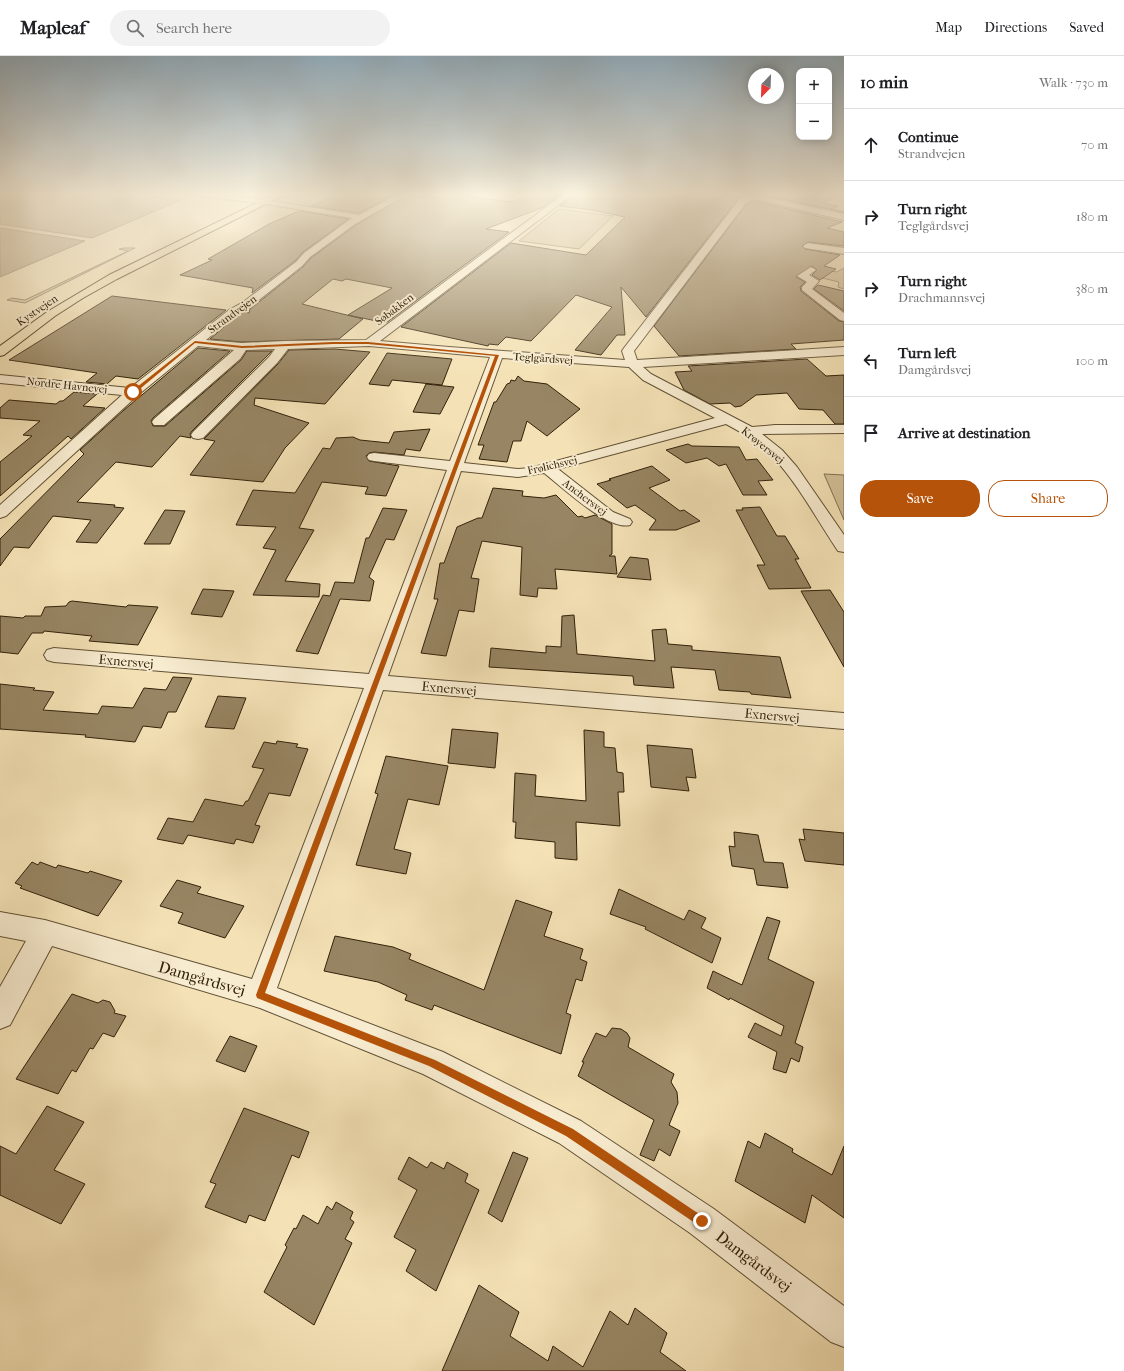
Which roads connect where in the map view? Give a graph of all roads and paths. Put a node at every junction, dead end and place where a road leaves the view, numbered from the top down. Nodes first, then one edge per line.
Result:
1 (144, 255) edge
2 (155, 255) edge
3 (307, 255) edge
4 (486, 255) edge
5 (701, 255) edge
6 (811, 270) dead end
7 (44, 306) dead end
8 (844, 318) edge
9 (195, 342) junction
10 (368, 343) junction
11 (285, 344) junction
12 (242, 347) junction
13 (844, 351) edge
14 (0, 352) edge
15 (497, 355) junction
16 (632, 364) junction
17 (0, 379) edge
18 (133, 392) junction
19 (726, 419) junction
20 (158, 422) dead end
21 (844, 430) edge
22 (750, 431) junction
23 (198, 435) dead end
24 (374, 457) dead end
25 (456, 466) junction
26 (547, 468) junction
27 (0, 513) edge
28 (624, 522) dead end
29 (844, 547) edge
30 (54, 655) dead end
31 (377, 681) junction
32 (844, 721) edge
33 (0, 924) edge
34 (45, 932) junction
35 (260, 995) junction
36 (0, 1015) edge
37 (844, 1329) edge

1 - 7 main road, Kystvejen
2 - 14 main road, Kystvejen
3 - 9 street, Strandvejen
4 - 10 street, Søbakken
5 - 16 street
6 - 8 street
9 - 12 street, Teglgårdsvej
9 - 18 street, Strandvejen
10 - 11 street, Teglgårdsvej
10 - 15 street, Teglgårdsvej
11 - 12 street, Teglgårdsvej
11 - 23 street
12 - 20 street
13 - 16 street, Teglgårdsvej
15 - 16 street, Teglgårdsvej
15 - 25 street
16 - 19 street, Krøyersvej
17 - 18 street, Nordre Havnevej
18 - 27 street, Strandvejen
19 - 22 street, Krøyersvej
19 - 26 street, Frølichsvej
21 - 22 street
22 - 29 street, Krøyersvej
24 - 25 street, Frølichsvej
25 - 26 street, Frølichsvej
25 - 31 street
26 - 28 street, Anchersvej
30 - 31 street, Exnersvej
31 - 32 street, Exnersvej
31 - 35 street
33 - 34 street, Damgårdsvej
34 - 35 street, Damgårdsvej
34 - 36 street
35 - 37 street, Damgårdsvej

